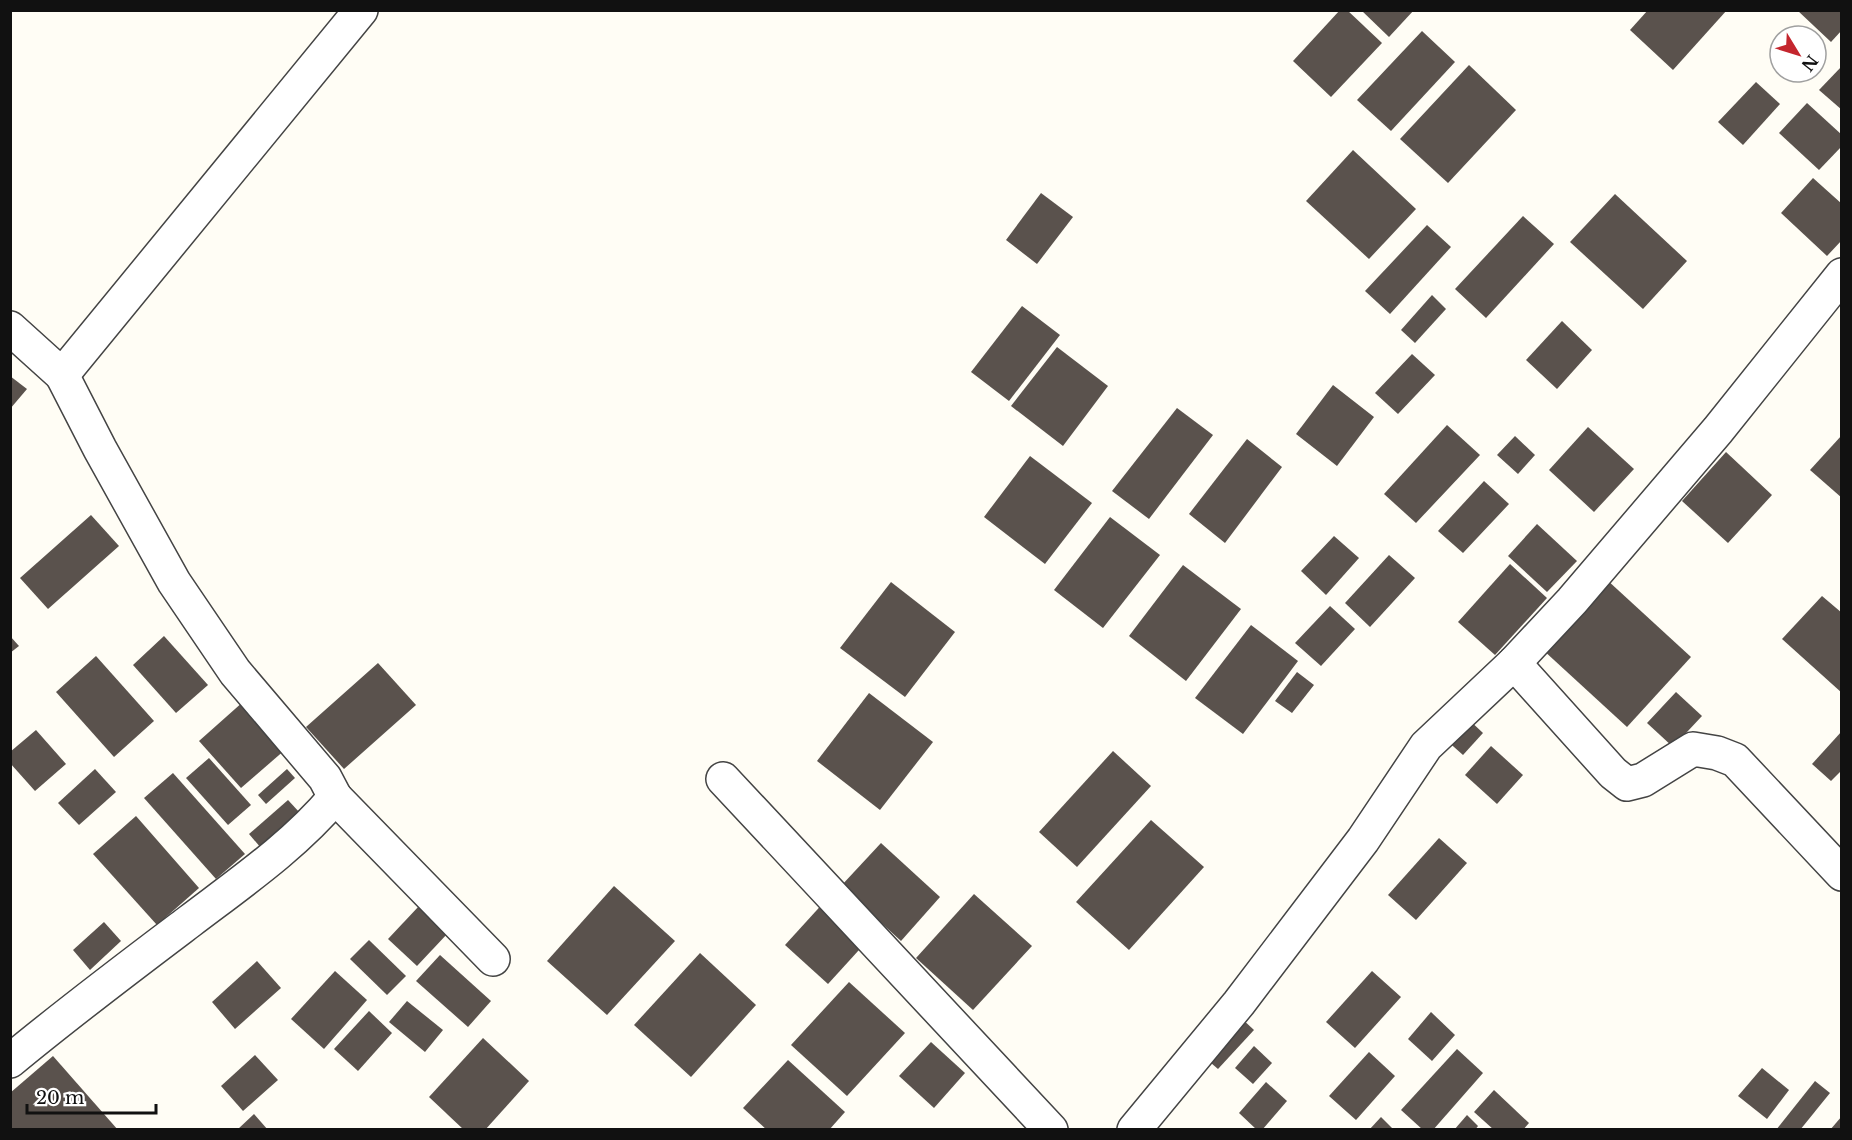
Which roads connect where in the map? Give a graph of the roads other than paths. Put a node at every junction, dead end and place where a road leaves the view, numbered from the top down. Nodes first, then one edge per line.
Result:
1 (361, 10) edge
2 (1842, 275) edge
3 (10, 328) edge
4 (63, 375) junction
5 (1514, 663) junction
6 (723, 779) dead end
7 (335, 797) junction
8 (1842, 874) edge
9 (493, 959) dead end
10 (10, 1061) edge
11 (1051, 1130) edge
12 (1134, 1130) edge

1 - 4 street
2 - 5 street
3 - 4 street
4 - 7 street
5 - 8 street
5 - 12 street
6 - 11 street
7 - 9 street
7 - 10 street

